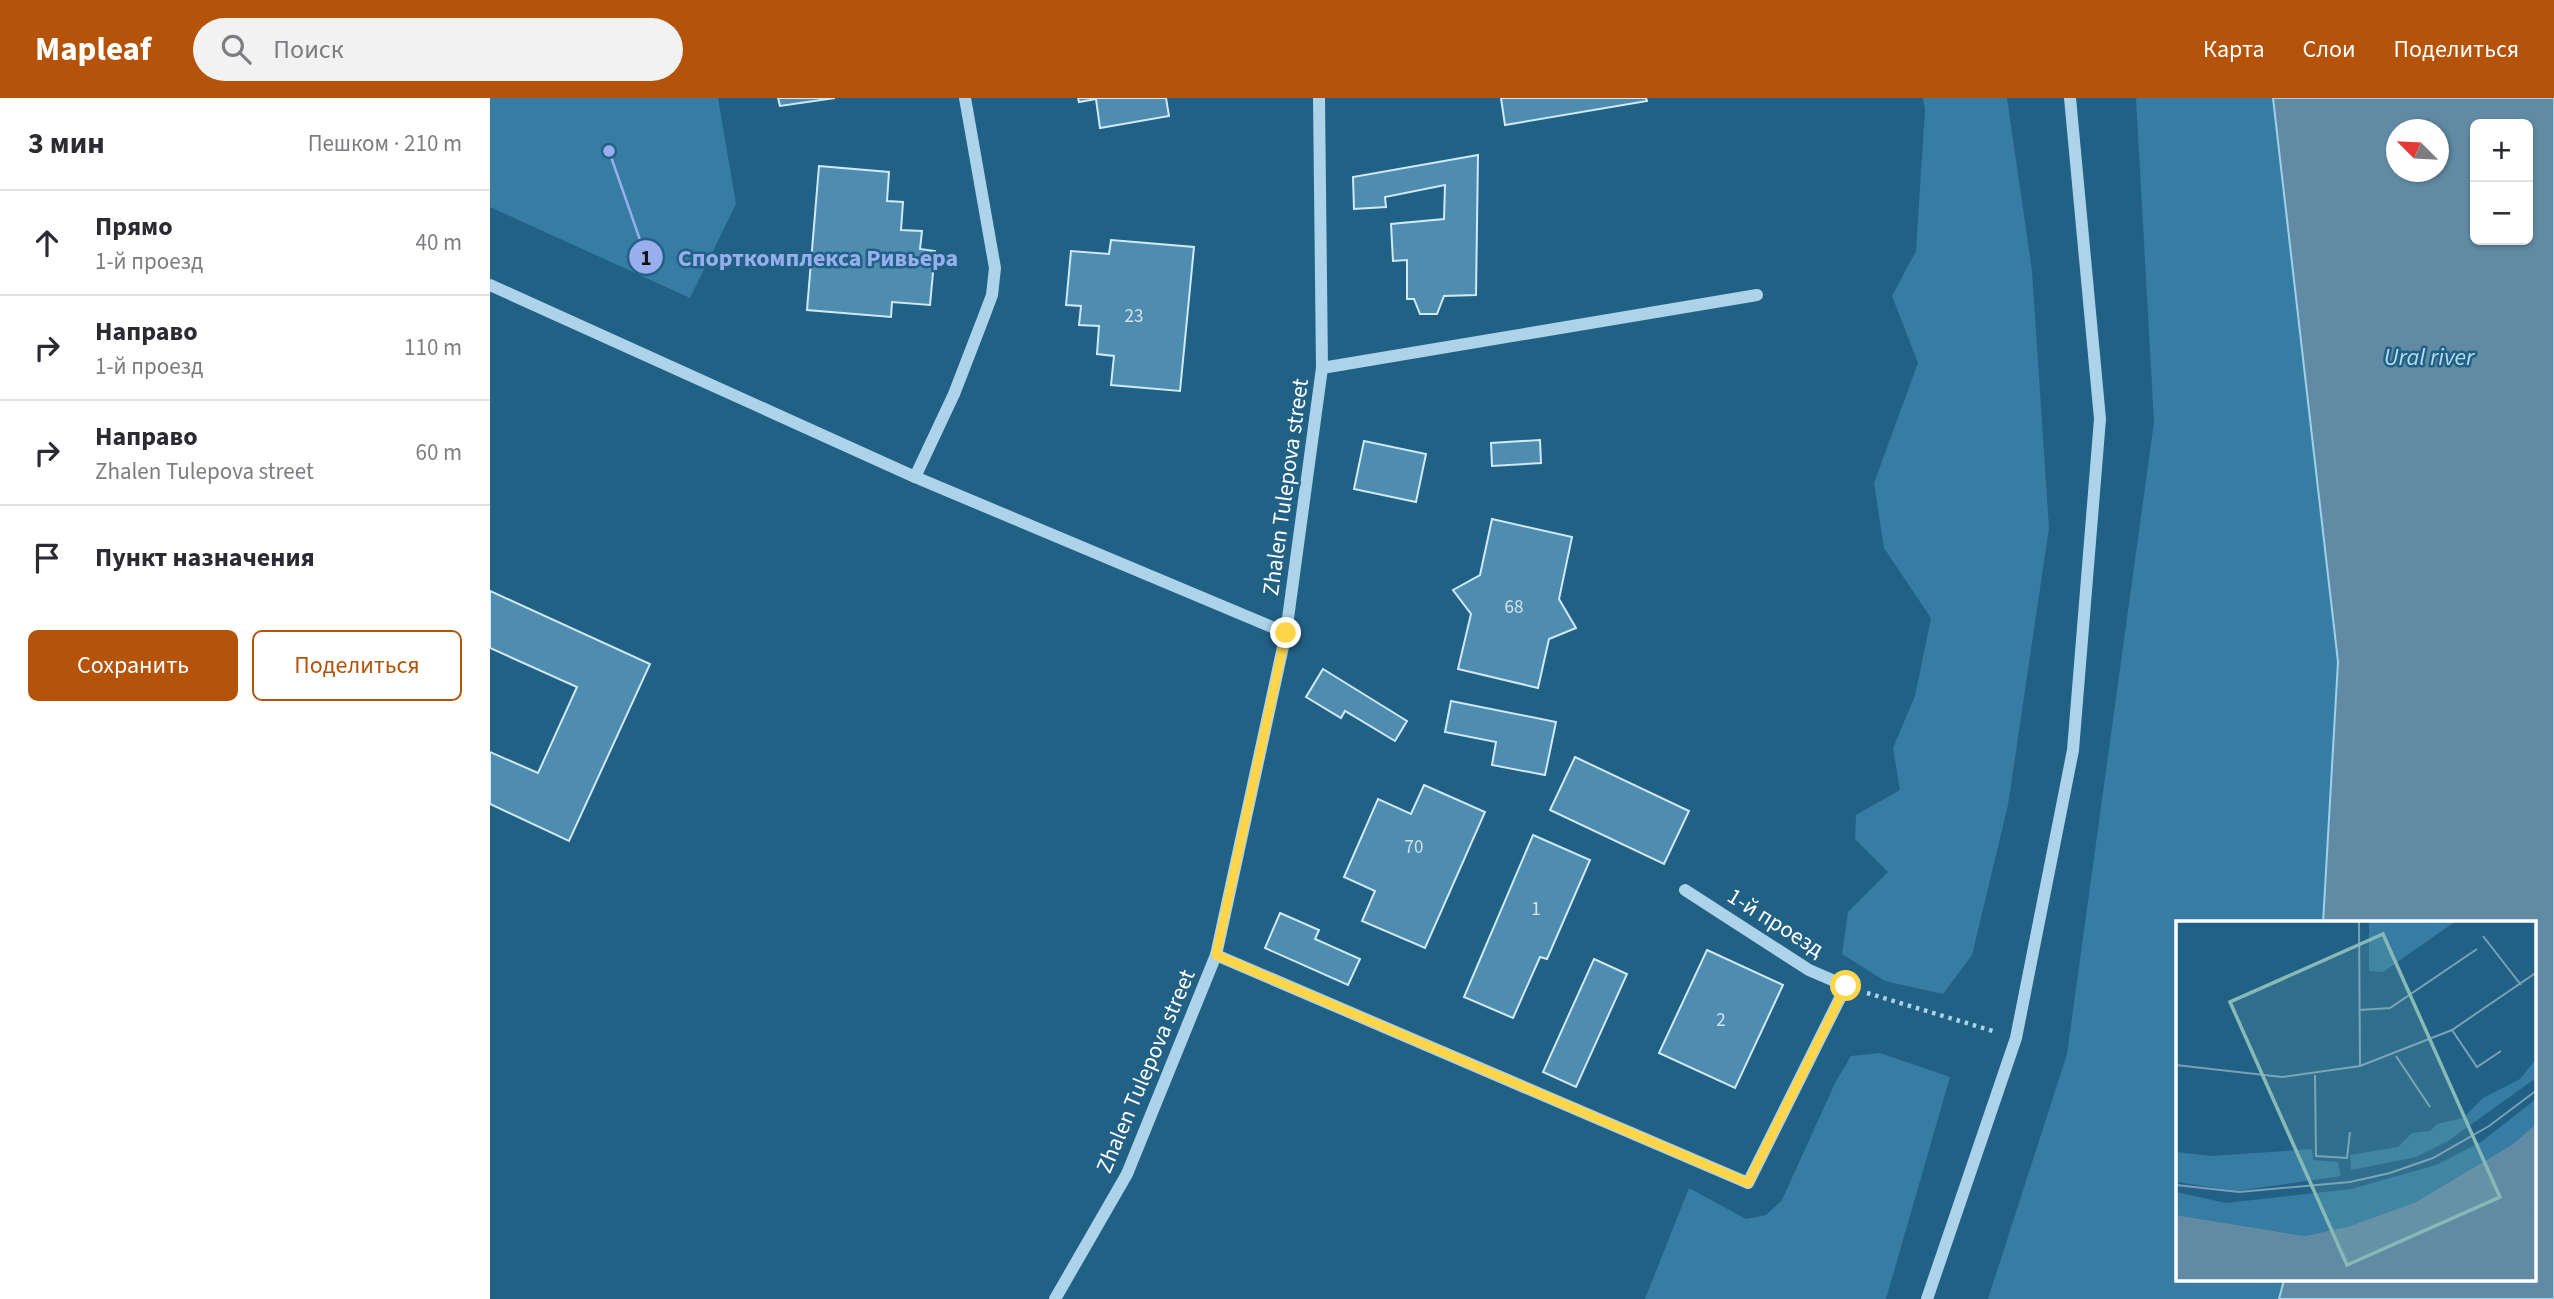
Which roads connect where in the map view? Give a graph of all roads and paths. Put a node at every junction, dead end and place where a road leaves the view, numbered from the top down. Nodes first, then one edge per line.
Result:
1 (965, 98) edge
2 (1319, 98) edge
3 (2070, 98) edge
4 (490, 285) edge
5 (1756, 295) dead end
6 (1322, 368) junction
7 (915, 477) junction
8 (1286, 633) junction
9 (1685, 890) dead end
10 (1216, 955) junction
11 (1846, 986) junction
12 (2016, 1038) junction
13 (1055, 1299) edge
14 (1927, 1299) edge

1 - 7 street
2 - 6 street, Zhalen Tulepova street
3 - 12 street
4 - 7 street
5 - 6 street
6 - 8 street, Zhalen Tulepova street
7 - 8 street
8 - 10 street, Zhalen Tulepova street
9 - 11 street, 1-й проезд
10 - 11 street
10 - 13 street, Zhalen Tulepova street
11 - 12 path
12 - 14 street

